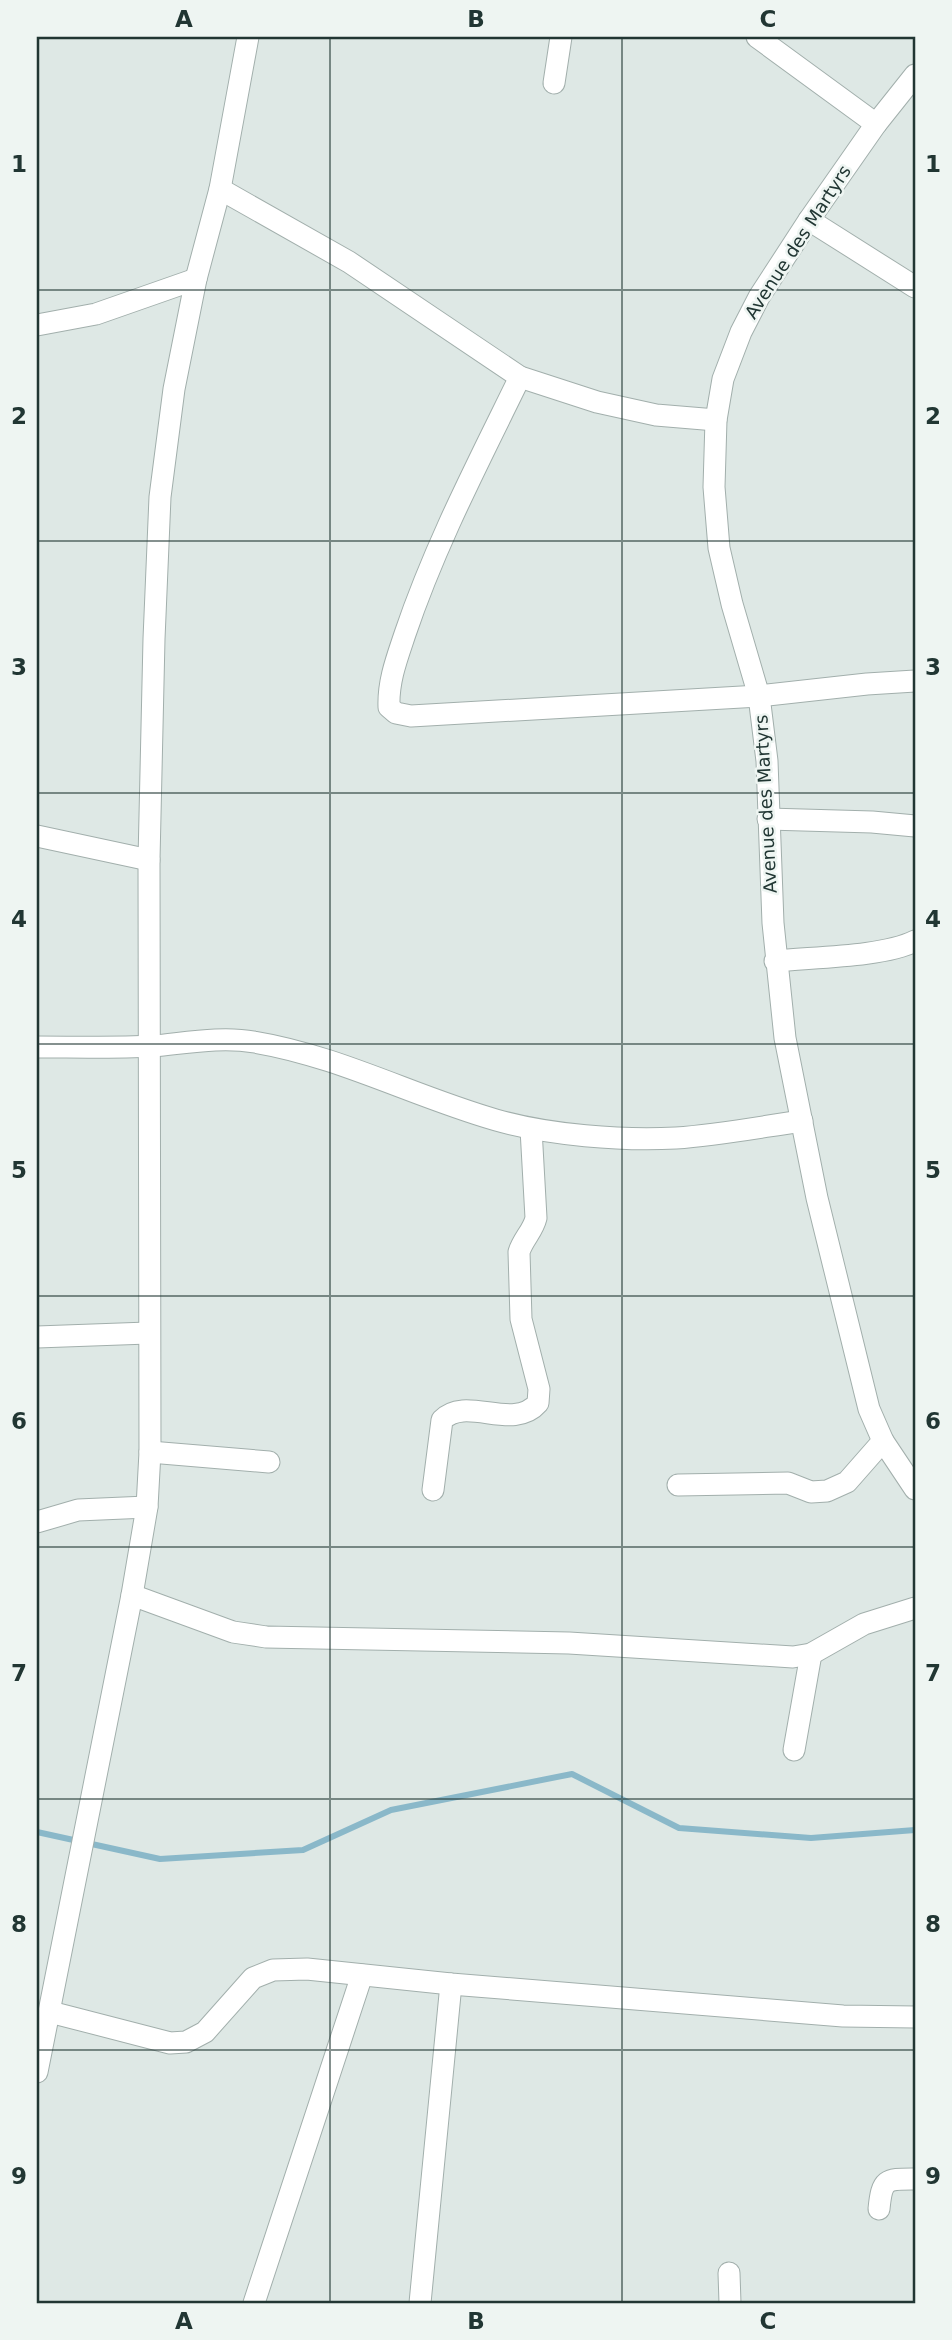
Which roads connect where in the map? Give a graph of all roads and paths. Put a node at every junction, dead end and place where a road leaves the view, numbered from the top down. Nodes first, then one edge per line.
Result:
1 (248, 37) edge
2 (561, 37) edge
3 (757, 37) edge
4 (915, 75) edge
5 (554, 83) dead end
6 (876, 124) junction
7 (220, 189) junction
8 (809, 220) junction
9 (196, 279) junction
10 (915, 287) edge
11 (37, 325) edge
12 (520, 377) junction
13 (716, 420) junction
14 (915, 681) edge
15 (759, 696) junction
16 (768, 819) junction
17 (915, 826) edge
18 (37, 836) edge
19 (149, 860) junction
20 (915, 941) edge
21 (775, 961) junction
22 (151, 1046) junction
23 (37, 1047) edge
24 (802, 1121) junction
25 (531, 1129) junction
26 (148, 1333) junction
27 (37, 1337) edge
28 (883, 1441) junction
29 (150, 1452) junction
30 (269, 1462) dead end
31 (678, 1485) dead end
32 (915, 1489) edge
33 (433, 1490) dead end
34 (147, 1507) junction
35 (37, 1522) edge
36 (132, 1595) junction
37 (915, 1608) edge
38 (811, 1654) junction
39 (794, 1750) dead end
40 (362, 1975) junction
41 (451, 1984) junction
42 (50, 2012) junction
43 (915, 2017) edge
44 (37, 2072) edge
45 (915, 2179) edge
46 (878, 2209) dead end
47 (729, 2273) dead end
48 (254, 2303) edge
49 (420, 2303) edge
50 (730, 2303) edge

1 - 7 street
2 - 5 street
3 - 6 street
4 - 6 street, Avenue des Martyrs
6 - 8 street, Avenue des Martyrs
7 - 9 street
7 - 12 street
8 - 10 street
8 - 13 street, Avenue des Martyrs
9 - 11 street
9 - 19 street
12 - 13 street
12 - 15 street
13 - 15 street, Avenue des Martyrs
14 - 15 street
15 - 16 street, Avenue des Martyrs
16 - 17 street
16 - 21 street, Avenue des Martyrs
18 - 19 street
19 - 22 street
20 - 21 street
21 - 24 street, Avenue des Martyrs
22 - 23 street
22 - 25 street
22 - 26 street
24 - 25 street
24 - 28 street, Avenue des Martyrs
25 - 33 street
26 - 27 street
26 - 29 street
28 - 31 street
28 - 32 street, Avenue des Martyrs
29 - 30 street
29 - 34 street
34 - 35 street
34 - 36 street
36 - 38 street
36 - 42 street
37 - 38 street
38 - 39 street
40 - 41 street
40 - 42 street
40 - 48 street
41 - 43 street
41 - 49 street
42 - 44 street
45 - 46 street
47 - 50 street

